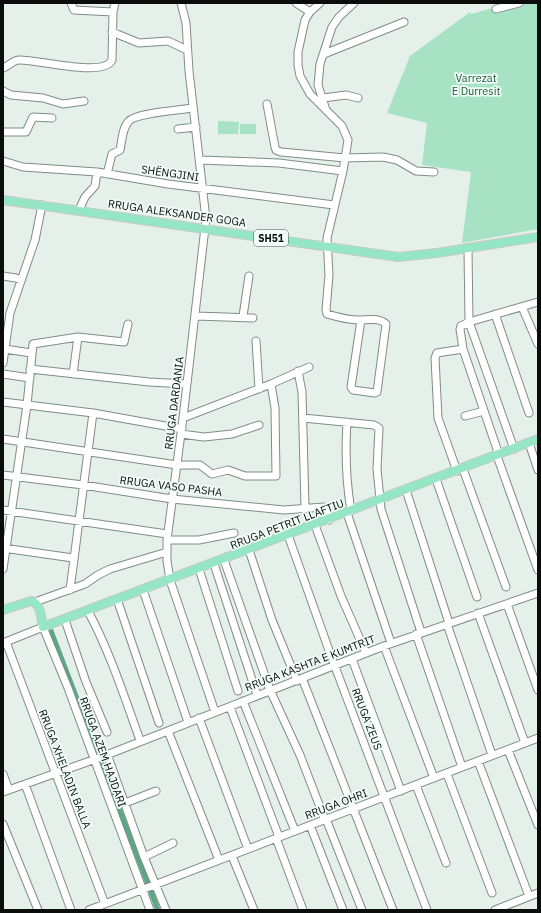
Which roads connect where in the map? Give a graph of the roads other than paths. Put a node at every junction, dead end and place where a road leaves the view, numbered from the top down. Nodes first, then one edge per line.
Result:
1 (71, 3) edge
2 (115, 3) edge
3 (181, 3) edge
4 (296, 3) edge
5 (320, 3) edge
6 (354, 3) edge
7 (520, 3) edge
8 (496, 10) dead end
9 (113, 12) junction
10 (310, 12) junction
11 (404, 22) dead end
12 (112, 32) junction
13 (187, 50) junction
14 (324, 54) junction
15 (3, 68) edge
16 (3, 91) edge
17 (323, 98) junction
18 (358, 98) dead end
19 (84, 101) dead end
20 (267, 104) dead end
21 (193, 108) junction
22 (326, 110) junction
23 (52, 118) dead end
24 (196, 127) junction
25 (178, 129) dead end
26 (3, 132) edge
27 (345, 158) junction
28 (200, 160) junction
29 (3, 161) edge
30 (343, 171) junction
31 (97, 172) junction
32 (434, 172) dead end
33 (107, 174) junction
34 (204, 189) junction
35 (3, 200) edge
36 (42, 205) junction
37 (334, 205) junction
38 (79, 210) junction
39 (206, 229) junction
40 (538, 237) edge
41 (328, 246) junction
42 (468, 249) junction
43 (3, 276) edge
44 (249, 276) dead end
45 (21, 280) junction
46 (538, 302) edge
47 (522, 307) junction
48 (6, 313) edge
49 (495, 314) junction
50 (196, 316) junction
51 (244, 316) junction
52 (253, 318) dead end
53 (361, 320) junction
54 (468, 322) junction
55 (128, 324) dead end
56 (78, 337) junction
57 (5, 338) edge
58 (256, 341) dead end
59 (538, 344) edge
60 (5, 349) junction
61 (463, 349) junction
62 (31, 353) junction
63 (3, 363) edge
64 (308, 367) dead end
65 (30, 369) junction
66 (298, 371) junction
67 (3, 374) edge
68 (74, 374) junction
69 (30, 378) junction
70 (187, 384) junction
71 (271, 384) junction
72 (259, 388) junction
73 (3, 402) edge
74 (28, 405) junction
75 (484, 411) junction
76 (529, 413) dead end
77 (93, 414) junction
78 (465, 416) dead end
79 (183, 418) junction
80 (303, 418) junction
81 (347, 422) junction
82 (259, 426) dead end
83 (181, 432) junction
84 (3, 439) edge
85 (538, 439) edge
86 (22, 442) junction
87 (529, 443) junction
88 (514, 449) junction
89 (88, 450) junction
90 (498, 456) junction
91 (176, 465) junction
92 (460, 470) junction
93 (538, 470) edge
94 (3, 475) edge
95 (16, 477) junction
96 (436, 479) junction
97 (83, 485) junction
98 (406, 490) junction
99 (172, 499) junction
100 (379, 500) junction
101 (305, 508) junction
102 (3, 510) edge
103 (12, 511) junction
104 (349, 512) junction
105 (329, 520) junction
106 (79, 521) junction
107 (315, 525) junction
108 (234, 533) dead end
109 (288, 535) junction
110 (167, 537) junction
111 (4, 549) edge
112 (249, 550) junction
113 (167, 552) junction
114 (73, 558) junction
115 (224, 560) junction
116 (214, 564) junction
117 (3, 569) edge
118 (200, 569) junction
119 (538, 570) edge
120 (170, 580) junction
121 (506, 587) dead end
122 (70, 590) junction
123 (143, 590) junction
124 (537, 596) edge
125 (477, 597) dead end
126 (117, 599) junction
127 (35, 602) junction
128 (507, 604) junction
129 (3, 610) edge
130 (88, 611) junction
131 (478, 613) junction
132 (65, 620) junction
133 (448, 623) junction
134 (42, 627) junction
135 (419, 633) junction
136 (4, 642) edge
137 (388, 644) junction
138 (366, 653) junction
139 (352, 658) junction
140 (335, 665) junction
141 (300, 679) junction
142 (270, 690) junction
143 (538, 690) edge
144 (238, 691) dead end
145 (257, 695) junction
146 (243, 701) junction
147 (230, 707) junction
148 (215, 712) junction
149 (199, 718) junction
150 (188, 722) junction
151 (159, 723) dead end
152 (168, 731) junction
153 (107, 732) dead end
154 (538, 738) edge
155 (140, 740) junction
156 (525, 743) junction
157 (508, 750) junction
158 (106, 755) junction
159 (492, 755) junction
160 (95, 758) junction
161 (478, 760) junction
162 (462, 768) junction
163 (55, 773) junction
164 (3, 774) edge
165 (447, 774) junction
166 (434, 778) junction
167 (25, 784) junction
168 (416, 785) junction
169 (6, 791) edge
170 (156, 791) dead end
171 (401, 791) junction
172 (386, 797) junction
173 (125, 803) junction
174 (354, 808) junction
175 (325, 819) junction
176 (3, 824) edge
177 (310, 825) junction
178 (538, 825) edge
179 (295, 831) junction
180 (278, 838) junction
181 (173, 843) dead end
182 (248, 849) junction
183 (232, 856) junction
184 (144, 857) junction
185 (219, 860) junction
186 (446, 863) dead end
187 (154, 885) junction
188 (143, 889) junction
189 (492, 893) dead end
190 (538, 893) edge
191 (529, 896) junction
192 (105, 904) junction
193 (38, 910) edge
194 (71, 910) edge
195 (89, 910) edge
196 (150, 910) edge
197 (166, 910) edge
198 (254, 910) edge
199 (303, 910) edge
200 (343, 910) edge
201 (362, 910) edge
202 (393, 910) edge
203 (427, 910) edge
204 (495, 910) edge

1 - 9 street
2 - 9 street
3 - 13 street, RRUGA DARDANIA
4 - 10 street
5 - 10 street
6 - 14 street
7 - 8 street
9 - 12 street
10 - 22 street
11 - 14 street
12 - 13 street
12 - 15 street
13 - 21 street, RRUGA DARDANIA
14 - 17 street
16 - 19 street
17 - 18 street
17 - 22 street
20 - 27 street
21 - 24 street, RRUGA DARDANIA
21 - 33 street
22 - 27 street
23 - 26 street
24 - 25 street
24 - 28 street, RRUGA DARDANIA
27 - 30 street
27 - 32 street
28 - 30 street
28 - 34 street, RRUGA DARDANIA
29 - 31 street, SHËNGJINI
30 - 37 street
31 - 33 street, SHËNGJINI
31 - 38 street
33 - 34 street, SHËNGJINI
34 - 37 street, SHËNGJINI
34 - 39 street, RRUGA DARDANIA
35 - 36 main road, RRUGA ALEKSANDER GOGA / SH51
36 - 38 main road, RRUGA ALEKSANDER GOGA / SH51
36 - 45 street
37 - 41 street
38 - 39 main road, RRUGA ALEKSANDER GOGA / SH51
39 - 41 main road, RRUGA ALEKSANDER GOGA / SH51
39 - 50 street, RRUGA DARDANIA
40 - 42 main road, RRUGA ALEKSANDER GOGA / SH51
41 - 42 main road, RRUGA ALEKSANDER GOGA / SH51
41 - 53 street
42 - 54 street
43 - 45 street
44 - 51 street
45 - 48 street
46 - 47 street
47 - 49 street
47 - 59 street
48 - 57 street
49 - 54 street
49 - 76 street
50 - 51 street
50 - 70 street, RRUGA DARDANIA
51 - 52 street
53 - 53 street
54 - 61 street
54 - 88 street
55 - 56 street
56 - 62 street
56 - 68 street
57 - 60 street
58 - 72 street
60 - 62 street
60 - 63 street
61 - 75 street
61 - 92 street
62 - 65 street
64 - 66 street
65 - 68 street
65 - 69 street
66 - 71 street
66 - 80 street
67 - 69 street
68 - 70 street
69 - 74 street
70 - 79 street, RRUGA DARDANIA
71 - 72 street
71 - 91 street
72 - 79 street
73 - 74 street
74 - 77 street
74 - 86 street
75 - 78 street
75 - 90 street
77 - 83 street
77 - 89 street
79 - 83 street, RRUGA DARDANIA
80 - 81 street
80 - 101 street
81 - 100 street
81 - 104 street
82 - 83 street
83 - 91 street, RRUGA DARDANIA
84 - 86 street
85 - 87 main road, RRUGA PETRIT LLAFTIU
86 - 89 street
86 - 95 street
87 - 88 main road, RRUGA PETRIT LLAFTIU
87 - 93 street
88 - 90 main road, RRUGA PETRIT LLAFTIU
89 - 91 street
89 - 97 street
90 - 92 main road, RRUGA PETRIT LLAFTIU
90 - 119 street
91 - 99 street, RRUGA DARDANIA
92 - 96 main road, RRUGA PETRIT LLAFTIU
92 - 121 street
94 - 95 street, RRUGA VASO PASHA
95 - 97 street, RRUGA VASO PASHA
95 - 103 street
96 - 98 main road, RRUGA PETRIT LLAFTIU
96 - 125 street
97 - 99 street, RRUGA VASO PASHA
97 - 106 street
98 - 100 main road, RRUGA PETRIT LLAFTIU
98 - 133 street
99 - 101 street, RRUGA VASO PASHA
99 - 110 street, RRUGA DARDANIA
100 - 104 main road, RRUGA PETRIT LLAFTIU
100 - 135 street
101 - 105 street, RRUGA VASO PASHA
102 - 103 street
103 - 106 street
103 - 111 street
104 - 105 main road, RRUGA PETRIT LLAFTIU
104 - 137 street
105 - 107 main road, RRUGA PETRIT LLAFTIU
106 - 110 street
106 - 114 street
107 - 109 main road, RRUGA PETRIT LLAFTIU
107 - 138 street
108 - 110 street
109 - 112 main road, RRUGA PETRIT LLAFTIU
109 - 140 street, RRUGA ZEUS
110 - 113 street, RRUGA DARDANIA
111 - 114 street
111 - 117 street
112 - 115 main road, RRUGA PETRIT LLAFTIU
112 - 141 street
113 - 120 street, RRUGA DARDANIA
113 - 122 street
114 - 122 street
115 - 116 main road, RRUGA PETRIT LLAFTIU
115 - 142 street
116 - 118 main road, RRUGA PETRIT LLAFTIU
116 - 145 street
118 - 120 main road, RRUGA PETRIT LLAFTIU
118 - 144 street
120 - 123 main road, RRUGA PETRIT LLAFTIU
120 - 148 street, RRUGA DARDANIA
122 - 127 street
123 - 126 main road, RRUGA PETRIT LLAFTIU
123 - 150 street
124 - 128 street, RRUGA KASHTA E KUMTRIT
126 - 130 main road, RRUGA PETRIT LLAFTIU
126 - 151 street
127 - 129 main road
127 - 134 main road, RRUGA AZEM HAJDARI
128 - 131 street, RRUGA KASHTA E KUMTRIT
128 - 143 street
130 - 132 main road, RRUGA PETRIT LLAFTIU
130 - 155 street
131 - 133 street, RRUGA KASHTA E KUMTRIT
131 - 156 street
132 - 134 main road, RRUGA PETRIT LLAFTIU
132 - 153 street
133 - 135 street, RRUGA KASHTA E KUMTRIT
133 - 159 street
134 - 136 street
134 - 160 street, RRUGA AZEM HAJDARI
135 - 137 street, RRUGA KASHTA E KUMTRIT
135 - 162 street
136 - 163 street, RRUGA XHELADIN BALLA
137 - 138 street, RRUGA KASHTA E KUMTRIT
137 - 166 street
138 - 139 street, RRUGA KASHTA E KUMTRIT
139 - 140 street, RRUGA KASHTA E KUMTRIT
139 - 171 street
140 - 141 street, RRUGA KASHTA E KUMTRIT
140 - 172 street, RRUGA ZEUS
141 - 142 street, RRUGA KASHTA E KUMTRIT
141 - 174 street
142 - 145 street, RRUGA KASHTA E KUMTRIT
142 - 175 street
145 - 146 street, RRUGA KASHTA E KUMTRIT
146 - 147 street, RRUGA KASHTA E KUMTRIT
146 - 179 street
147 - 148 street, RRUGA KASHTA E KUMTRIT
147 - 180 street
148 - 149 street, RRUGA KASHTA E KUMTRIT
149 - 150 street, RRUGA KASHTA E KUMTRIT
149 - 182 street
150 - 152 street, RRUGA KASHTA E KUMTRIT
152 - 155 street, RRUGA KASHTA E KUMTRIT
152 - 185 street
154 - 156 street, RRUGA OHRI
155 - 158 street, RRUGA KASHTA E KUMTRIT
156 - 157 street, RRUGA OHRI
157 - 159 street, RRUGA OHRI
157 - 178 street
158 - 160 street, RRUGA KASHTA E KUMTRIT
158 - 173 street
159 - 161 street, RRUGA OHRI
160 - 163 street, RRUGA KASHTA E KUMTRIT
160 - 188 street, RRUGA AZEM HAJDARI
161 - 162 street, RRUGA OHRI
161 - 191 street
162 - 165 street, RRUGA OHRI
163 - 167 street, RRUGA KASHTA E KUMTRIT
163 - 192 street, RRUGA XHELADIN BALLA
164 - 169 street
165 - 166 street, RRUGA OHRI
165 - 189 street
166 - 168 street, RRUGA OHRI
167 - 169 street, RRUGA KASHTA E KUMTRIT
167 - 194 street
168 - 171 street, RRUGA OHRI
168 - 186 street
170 - 173 street
171 - 172 street, RRUGA OHRI
172 - 174 street, RRUGA OHRI
172 - 203 street, RRUGA ZEUS
173 - 184 street
174 - 175 street, RRUGA OHRI
174 - 202 street
175 - 177 street, RRUGA OHRI
175 - 201 street
176 - 193 street
177 - 179 street, RRUGA OHRI
177 - 200 street
179 - 180 street, RRUGA OHRI
180 - 182 street, RRUGA OHRI
180 - 199 street
181 - 184 street
182 - 183 street, RRUGA OHRI
183 - 185 street, RRUGA OHRI
183 - 198 street
184 - 187 street
185 - 187 street, RRUGA OHRI
187 - 188 street, RRUGA OHRI
187 - 197 street
188 - 192 street, RRUGA OHRI
188 - 196 street, RRUGA AZEM HAJDARI
190 - 191 street
191 - 204 street
192 - 195 street, RRUGA OHRI

